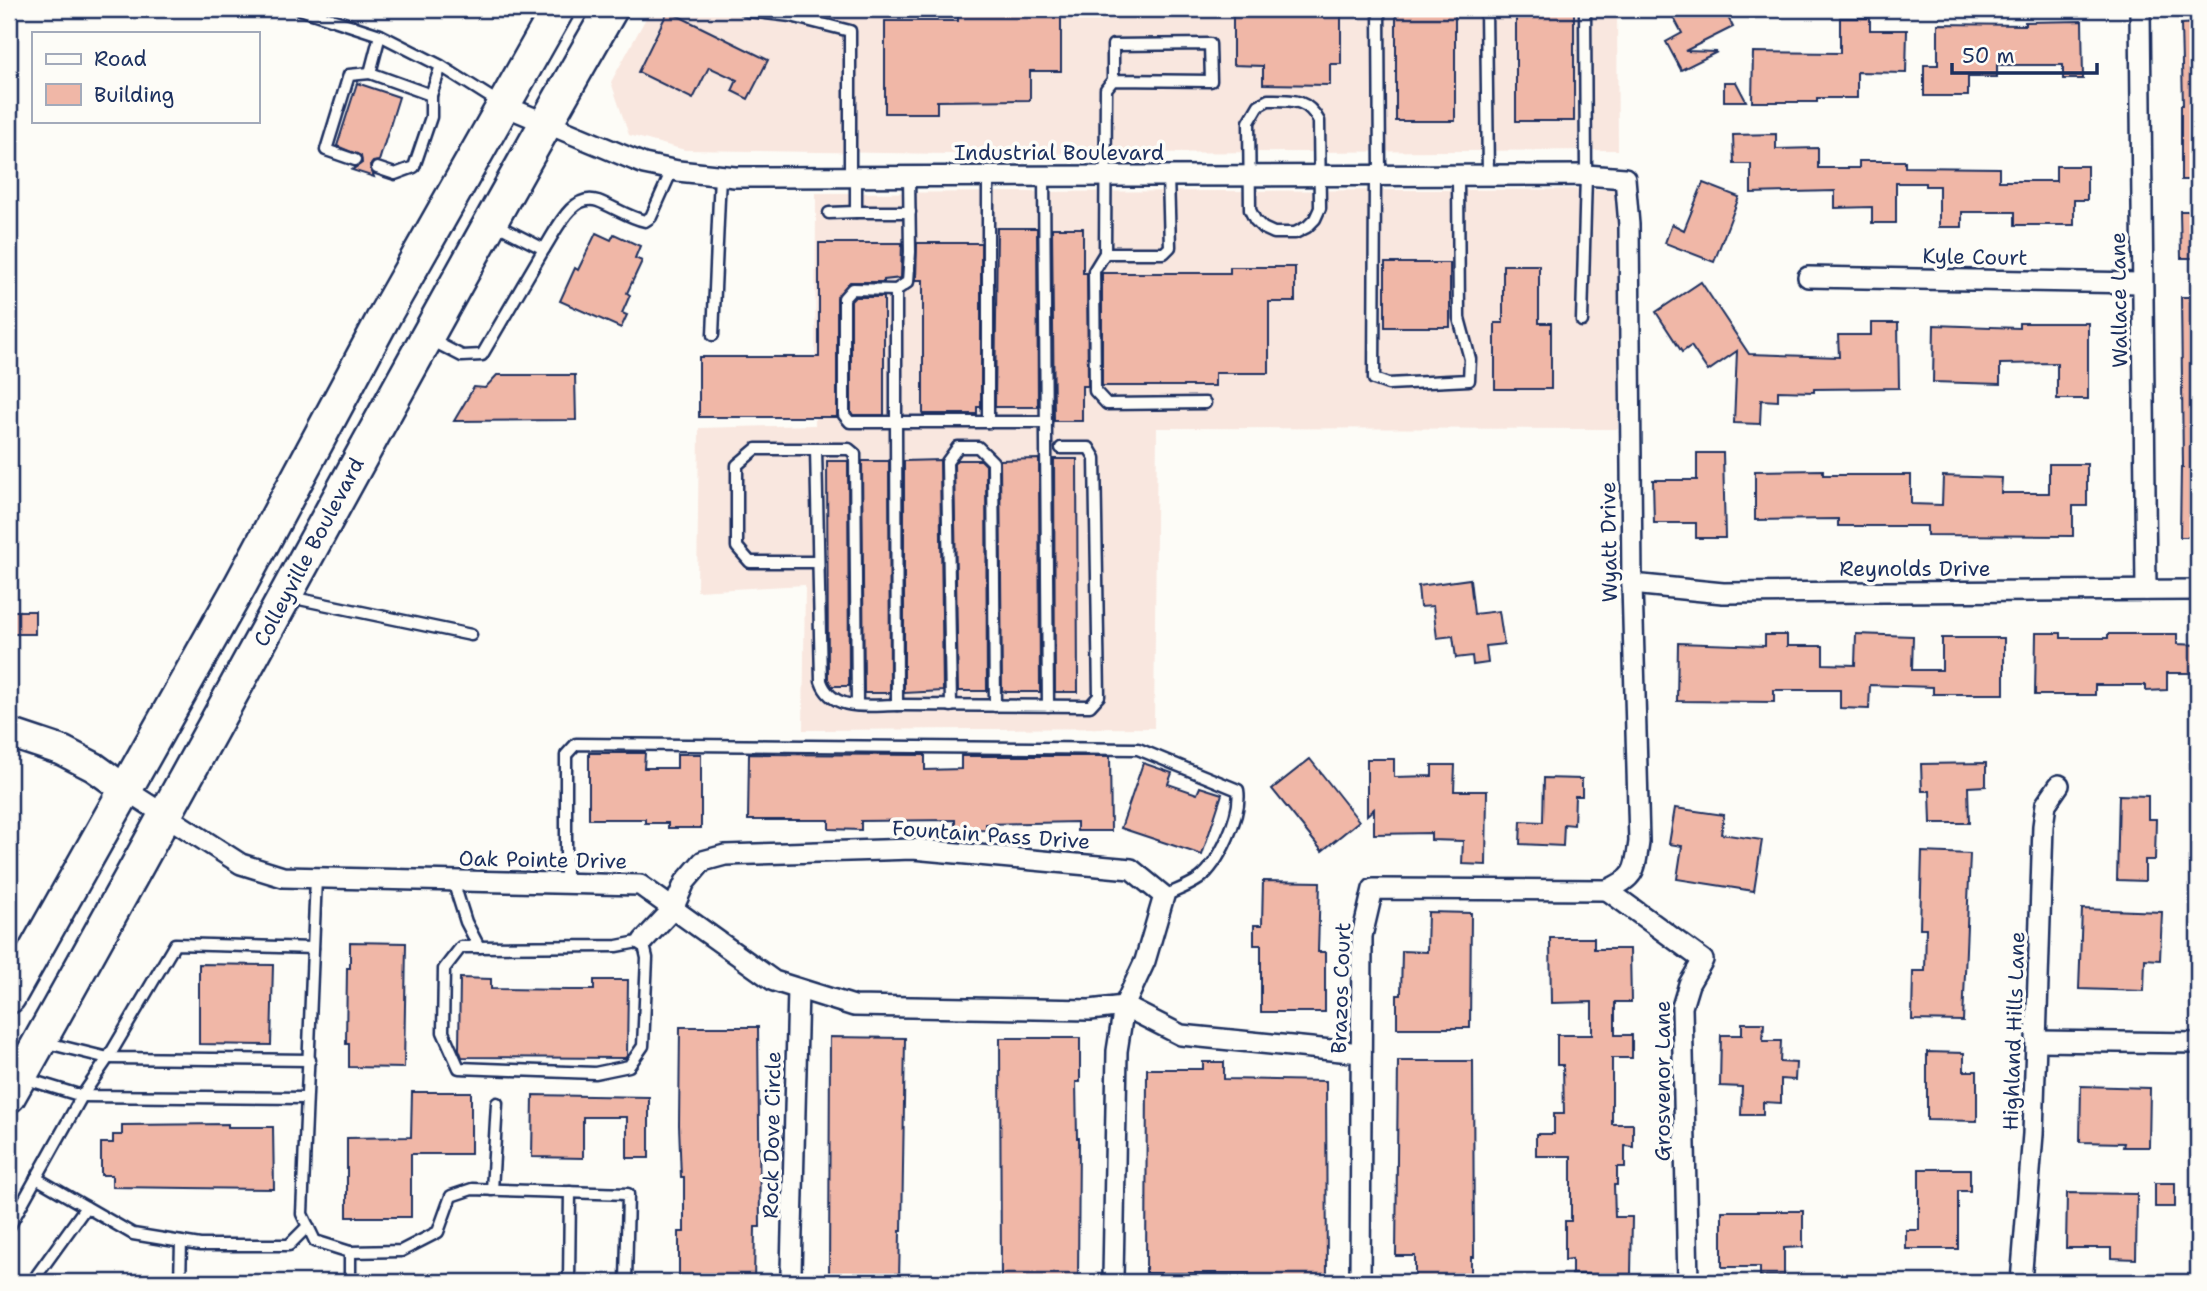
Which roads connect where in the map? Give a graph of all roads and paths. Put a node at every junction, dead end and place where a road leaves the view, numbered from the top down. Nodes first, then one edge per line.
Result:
1 (300, 9) edge
2 (558, 9) edge
3 (611, 9) edge
4 (744, 9) edge
5 (1379, 9) edge
6 (1486, 9) edge
7 (1585, 9) edge
8 (2140, 9) edge
9 (380, 35) junction
10 (441, 66) junction
11 (370, 73) junction
12 (1113, 80) junction
13 (431, 95) junction
14 (505, 106) junction
15 (546, 123) junction
16 (355, 160) dead end
17 (377, 168) dead end
18 (672, 170) junction
19 (720, 175) junction
20 (1488, 175) junction
21 (1586, 175) junction
22 (909, 176) junction
23 (988, 176) junction
24 (1044, 176) junction
25 (1104, 176) junction
26 (1168, 176) junction
27 (1249, 176) junction
28 (1320, 176) junction
29 (1378, 176) junction
30 (1458, 176) junction
31 (853, 177) junction
32 (1625, 178) joint
33 (856, 212) junction
34 (910, 212) junction
35 (829, 213) dead end
36 (492, 222) junction
37 (544, 249) junction
38 (1104, 253) junction
39 (1808, 276) dead end
40 (2141, 283) junction
41 (896, 290) junction
42 (1581, 321) dead end
43 (713, 335) dead end
44 (425, 337) junction
45 (1205, 403) dead end
46 (896, 422) junction
47 (988, 422) junction
48 (1046, 422) junction
49 (1061, 448) dead end
50 (816, 449) junction
51 (818, 562) junction
52 (1632, 584) junction
53 (2146, 590) junction
54 (2198, 590) edge
55 (286, 596) junction
56 (471, 635) dead end
57 (857, 705) junction
58 (897, 705) junction
59 (951, 706) junction
60 (995, 706) junction
61 (1048, 706) junction
62 (9, 733) edge
63 (2059, 785) dead end
64 (126, 790) junction
65 (166, 816) junction
66 (316, 878) junction
67 (453, 881) junction
68 (566, 883) junction
69 (1607, 890) junction
70 (1164, 896) junction
71 (673, 909) junction
72 (643, 941) junction
73 (479, 947) junction
74 (313, 948) junction
75 (798, 989) junction
76 (9, 997) edge
77 (1124, 1006) junction
78 (39, 1041) junction
79 (2037, 1041) junction
80 (2198, 1043) edge
81 (1361, 1053) junction
82 (108, 1058) junction
83 (310, 1060) junction
84 (14, 1087) edge
85 (82, 1096) junction
86 (306, 1098) junction
87 (497, 1103) dead end
88 (36, 1178) junction
89 (492, 1189) junction
90 (570, 1192) junction
91 (86, 1207) junction
92 (308, 1226) junction
93 (9, 1227) edge
94 (181, 1242) junction
95 (350, 1252) junction
96 (37, 1275) dead end
97 (180, 1282) edge
98 (350, 1282) edge
99 (569, 1282) edge
100 (626, 1282) edge
101 (793, 1282) edge
102 (1111, 1282) edge
103 (1360, 1282) edge
104 (1688, 1282) edge
105 (2021, 1282) edge

1 - 9 lane
2 - 14 main road
3 - 15 main road, Colleyville Boulevard
4 - 31 lane
5 - 29 lane
6 - 20 lane
7 - 21 lane
8 - 40 street, Wallace Lane
9 - 10 lane
9 - 11 lane
10 - 13 lane
10 - 14 lane
11 - 13 lane
11 - 16 lane
12 - 12 lane
12 - 25 lane
13 - 17 lane
14 - 15 street, Industrial Boulevard
14 - 64 main road
15 - 18 street, Industrial Boulevard
15 - 36 main road, Colleyville Boulevard
18 - 19 street, Industrial Boulevard
18 - 37 lane
19 - 31 street, Industrial Boulevard
19 - 43 lane
20 - 21 street, Industrial Boulevard
20 - 30 street, Industrial Boulevard
21 - 32 street, Industrial Boulevard
21 - 42 lane
22 - 23 street, Industrial Boulevard
22 - 31 street, Industrial Boulevard
22 - 34 lane
23 - 24 street, Industrial Boulevard
23 - 47 lane
24 - 25 street, Industrial Boulevard
24 - 48 lane
25 - 26 street, Industrial Boulevard
25 - 38 lane
26 - 27 street, Industrial Boulevard
26 - 38 lane
27 - 28 street, Industrial Boulevard
27 - 28 lane
27 - 28 lane
28 - 29 street, Industrial Boulevard
29 - 30 street, Industrial Boulevard
29 - 30 lane
31 - 33 lane
32 - 52 street, Wyatt Drive
33 - 34 lane
33 - 35 lane
34 - 41 lane
36 - 37 lane
36 - 44 main road, Colleyville Boulevard
37 - 44 lane
38 - 45 lane
39 - 40 street, Kyle Court
40 - 53 street, Wallace Lane
41 - 46 lane
41 - 46 lane
44 - 55 main road, Colleyville Boulevard
46 - 47 lane
46 - 58 lane
47 - 48 lane
48 - 61 lane
49 - 61 lane
50 - 51 lane
50 - 51 lane
50 - 57 lane
51 - 57 lane
52 - 53 street, Reynolds Drive
52 - 69 street, Wyatt Drive
53 - 54 street, Reynolds Drive
55 - 56 lane
55 - 65 main road, Colleyville Boulevard
57 - 58 lane
58 - 59 lane
59 - 60 lane
59 - 60 lane
60 - 61 lane
62 - 64 main road
63 - 79 street, Highland Hills Lane
64 - 65 street, Oak Pointe Drive
64 - 76 main road
65 - 66 street, Oak Pointe Drive
65 - 78 main road, Colleyville Boulevard
66 - 67 street, Oak Pointe Drive
66 - 74 lane
67 - 68 street, Oak Pointe Drive
67 - 73 lane
68 - 70 lane
68 - 71 street, Oak Pointe Drive
69 - 81 street, Brazos Court
69 - 104 street, Grosvenor Lane
70 - 71 street, Fountain Pass Drive
70 - 77 street
71 - 72 street, Fountain Pass Drive
71 - 75 street, Oak Pointe Drive
72 - 73 lane
72 - 73 lane
74 - 82 lane
74 - 83 lane
75 - 77 street, Oak Pointe Drive
75 - 101 street, Rock Dove Circle
77 - 81 street
77 - 102 street
78 - 82 lane
78 - 84 main road, Colleyville Boulevard
79 - 80 street
79 - 105 street, Highland Hills Lane
81 - 103 street, Brazos Court
82 - 83 lane
82 - 85 lane
83 - 86 lane
84 - 85 lane
85 - 86 lane
85 - 88 lane
86 - 92 lane
87 - 89 lane
88 - 91 lane
88 - 93 lane
89 - 90 lane
89 - 95 lane
90 - 99 lane
90 - 100 lane
91 - 94 lane
91 - 96 lane
92 - 94 lane
92 - 95 lane
94 - 97 lane
95 - 98 lane

